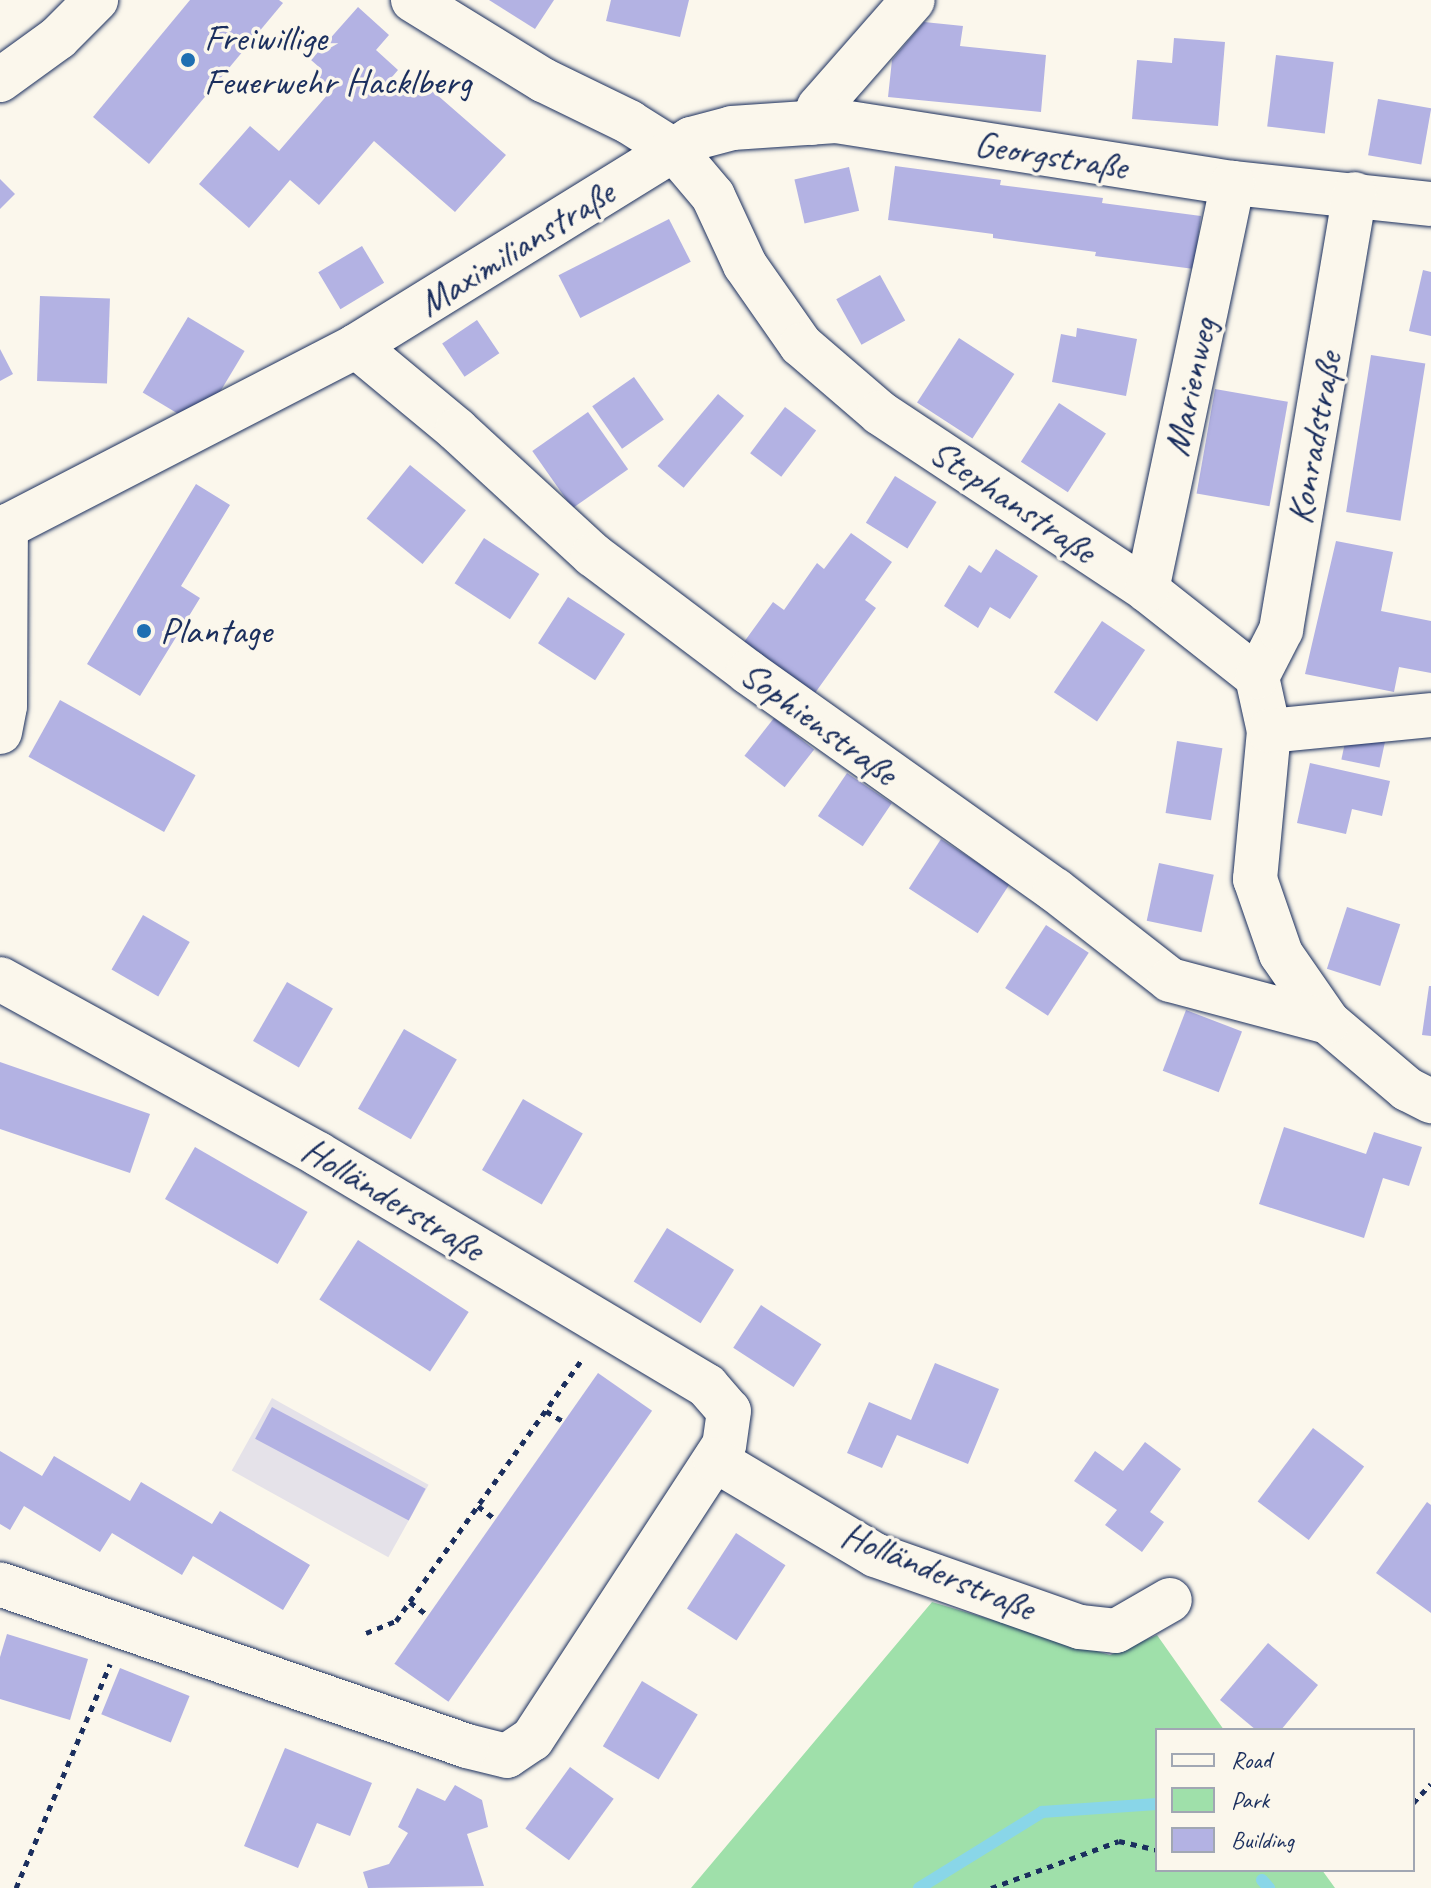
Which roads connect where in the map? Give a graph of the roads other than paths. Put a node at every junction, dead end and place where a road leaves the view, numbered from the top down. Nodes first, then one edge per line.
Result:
1 (96, 0) edge
2 (413, 0) edge
3 (913, 0) edge
4 (0, 80) edge
5 (812, 123) junction
6 (675, 151) junction
7 (1233, 183) junction
8 (1355, 194) junction
9 (1431, 204) edge
10 (356, 346) junction
11 (3, 528) edge
12 (1147, 590) junction
13 (1257, 677) junction
14 (1431, 715) edge
15 (1269, 731) junction
16 (0, 732) edge
17 (0, 979) edge
18 (1328, 1022) junction
19 (1431, 1101) edge
20 (715, 1460) junction
21 (0, 1584) edge
22 (1170, 1600) dead end

1 - 4 street
2 - 6 street, Stephanstraße
3 - 5 street
5 - 6 street, Georgstraße
5 - 7 street, Georgstraße
6 - 10 street, Maximilianstraße
6 - 12 street, Stephanstraße
7 - 8 street, Georgstraße
7 - 12 street, Marienweg
8 - 9 street, Georgstraße
8 - 13 street, Konradstraße
10 - 11 street
10 - 18 street, Sophienstraße
11 - 16 street
12 - 13 street, Stephanstraße
13 - 15 street
14 - 15 street
15 - 18 street
17 - 20 street, Holländerstraße
18 - 19 street
20 - 21 street, Holländerstraße
20 - 22 street, Holländerstraße

